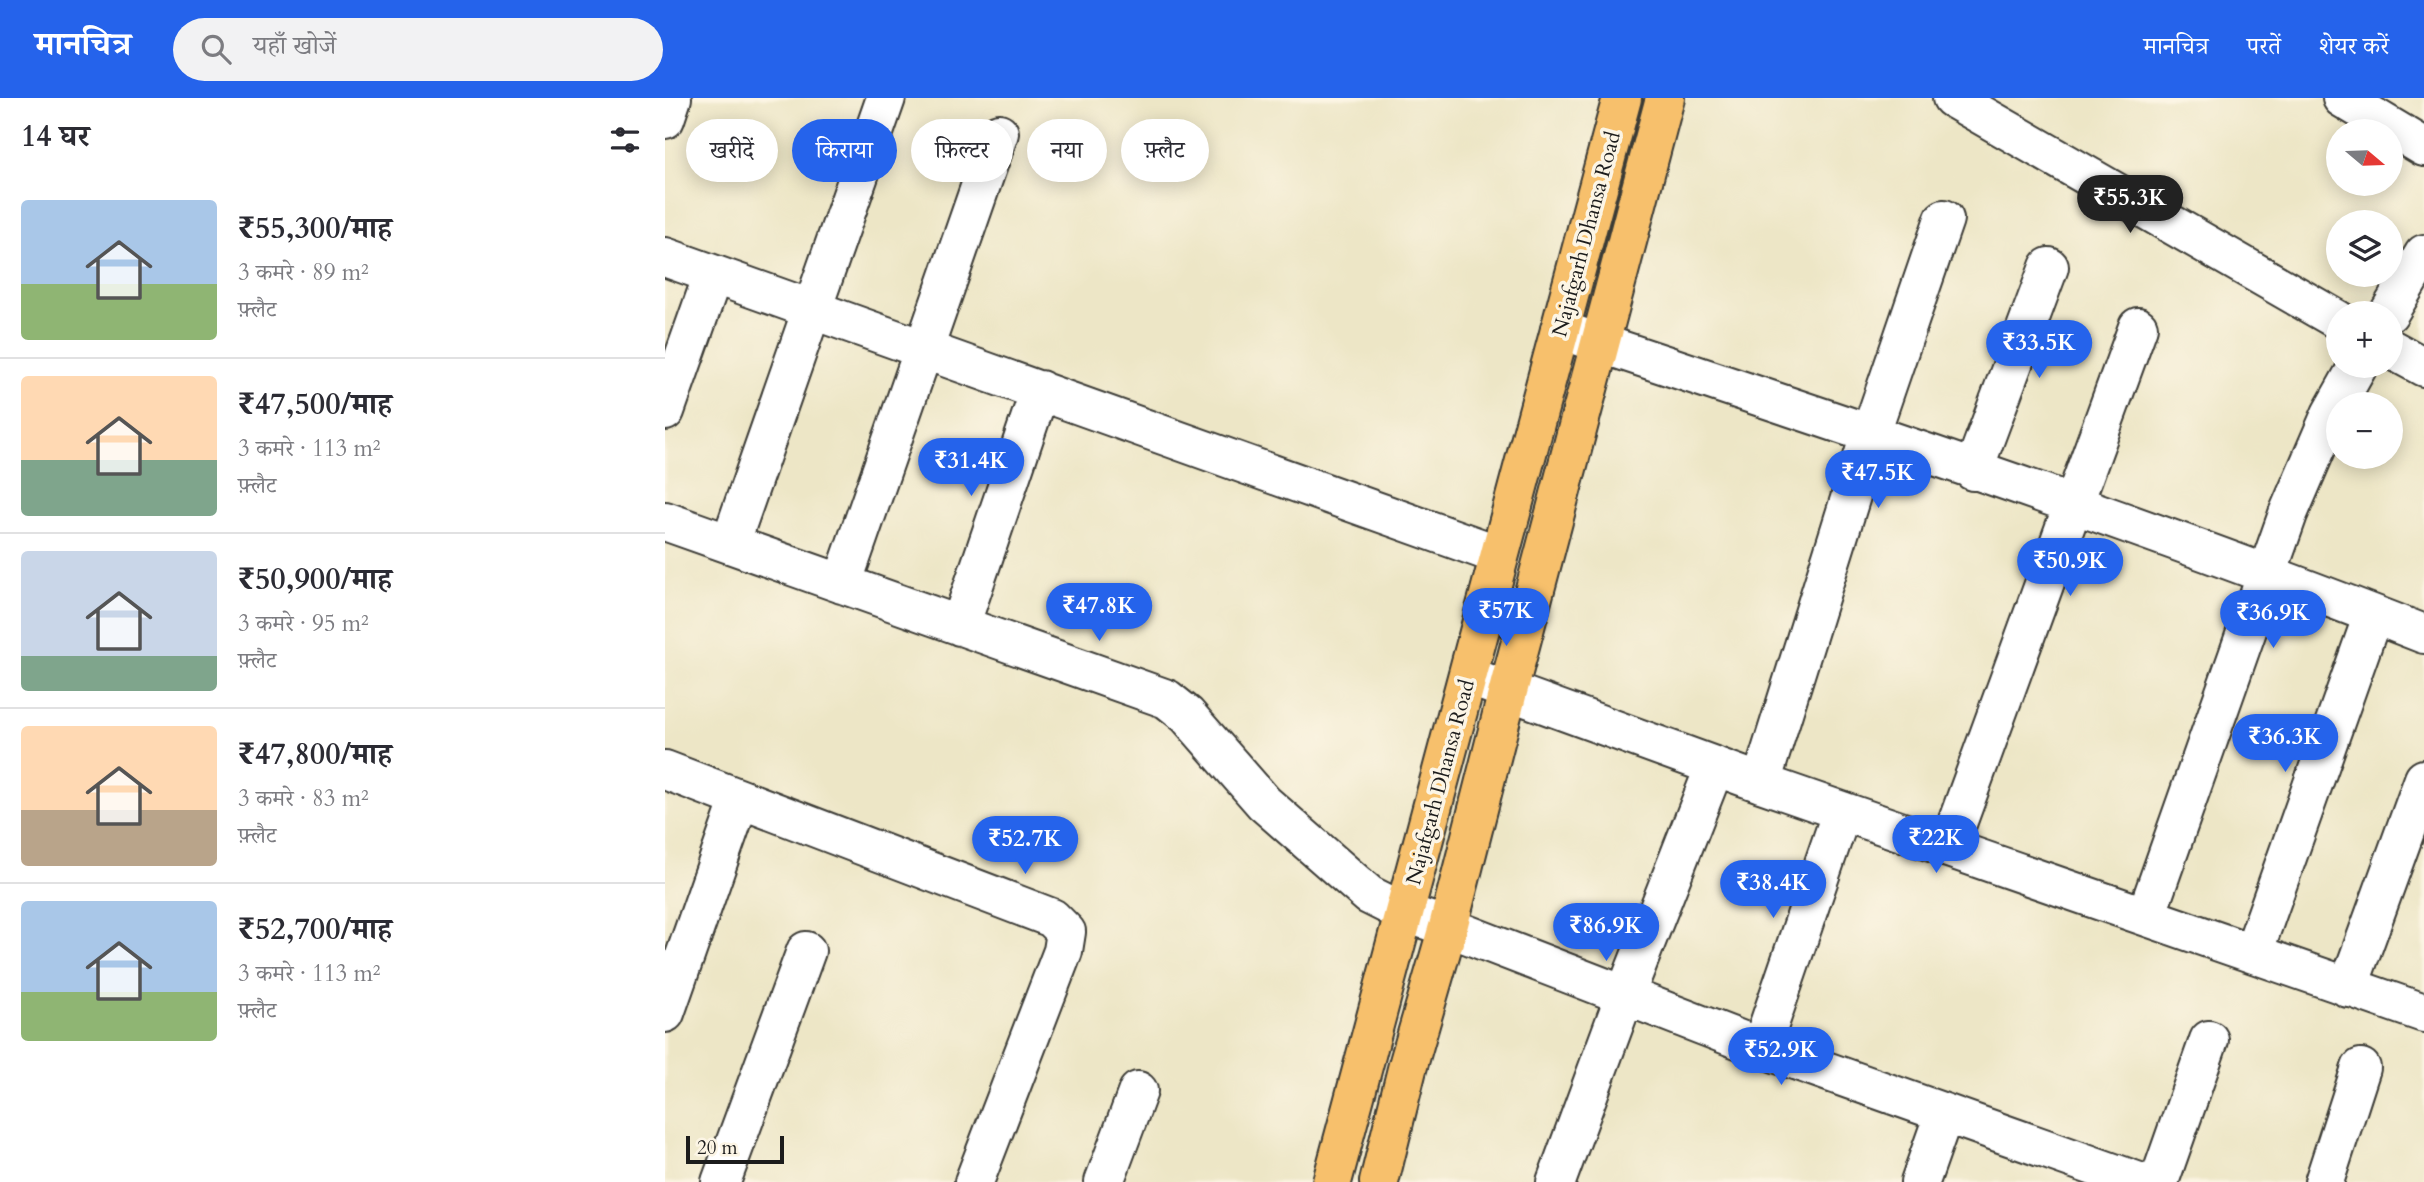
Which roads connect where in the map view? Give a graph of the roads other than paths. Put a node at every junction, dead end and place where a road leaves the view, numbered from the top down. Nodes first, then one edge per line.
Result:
1 (672, 98) edge
2 (886, 98) edge
3 (1622, 98) edge
4 (1665, 98) edge
5 (1952, 98) edge
6 (2342, 98) edge
7 (665, 119) edge
8 (2424, 147) edge
9 (982, 182) edge
10 (1944, 219) dead end
11 (2424, 254) edge
12 (665, 257) edge
13 (2049, 267) dead end
14 (713, 275) junction
15 (2396, 301) edge
16 (812, 311) junction
17 (2326, 313) edge
18 (2138, 327) dead end
19 (1560, 330) junction
20 (1600, 344) junction
21 (923, 349) junction
22 (2403, 356) edge
23 (2424, 367) edge
24 (2351, 378) edge
25 (1039, 390) junction
26 (665, 411) edge
27 (1870, 435) junction
28 (1973, 471) junction
29 (2072, 505) junction
30 (665, 521) edge
31 (730, 544) junction
32 (1499, 555) junction
33 (2268, 575) junction
34 (842, 584) junction
35 (2373, 614) junction
36 (960, 626) junction
37 (2424, 635) edge
38 (1468, 676) junction
39 (1508, 691) junction
40 (1715, 766) junction
41 (665, 770) edge
42 (2424, 779) edge
43 (1761, 783) junction
44 (740, 799) junction
45 (1842, 811) junction
46 (1948, 848) junction
47 (1405, 913) junction
48 (2146, 916) junction
49 (1448, 927) junction
50 (806, 951) dead end
51 (2253, 953) junction
52 (2348, 988) junction
53 (1625, 995) junction
54 (665, 1013) edge
55 (2424, 1013) edge
56 (2209, 1040) dead end
57 (1761, 1048) junction
58 (2361, 1068) dead end
59 (1138, 1091) dead end
60 (1944, 1114) junction
61 (721, 1182) edge
62 (974, 1182) edge
63 (1104, 1182) edge
64 (1332, 1182) edge
65 (1379, 1182) edge
66 (1556, 1182) edge
67 (1920, 1182) edge
68 (2139, 1182) edge
69 (2159, 1182) edge
70 (2324, 1182) edge

1 - 7 street
2 - 16 street
3 - 19 main road, Najafgarh Dhansa Road
4 - 20 main road, Najafgarh Dhansa Road
5 - 17 street
6 - 8 street
9 - 21 street
10 - 27 street
11 - 15 street
12 - 14 street
13 - 28 street
14 - 16 street
14 - 26 street
16 - 21 street
16 - 31 street
18 - 29 street
19 - 20 street
19 - 32 main road, Najafgarh Dhansa Road
20 - 27 street
20 - 39 main road, Najafgarh Dhansa Road
21 - 25 street
21 - 34 street
22 - 23 street
24 - 33 street
25 - 32 street
25 - 36 street
27 - 28 street
27 - 43 street
28 - 29 street
29 - 33 street
29 - 46 street
30 - 31 street
31 - 34 street
32 - 38 main road, Najafgarh Dhansa Road
33 - 35 street
33 - 48 street
34 - 36 street
35 - 37 street
35 - 51 street
36 - 47 street
38 - 39 street
38 - 47 main road, Najafgarh Dhansa Road
39 - 40 street
39 - 49 main road, Najafgarh Dhansa Road
40 - 43 street
40 - 53 street
41 - 44 street
42 - 52 street
43 - 45 street
44 - 54 street
44 - 62 street
45 - 46 street
45 - 57 street
46 - 48 street
47 - 49 street
47 - 64 main road, Najafgarh Dhansa Road
48 - 51 street
49 - 53 street
49 - 65 main road, Najafgarh Dhansa Road
50 - 61 street
51 - 52 street
52 - 55 street
53 - 57 street
53 - 66 street
56 - 69 street
57 - 60 street
58 - 70 street
59 - 63 street
60 - 67 street
60 - 68 street

